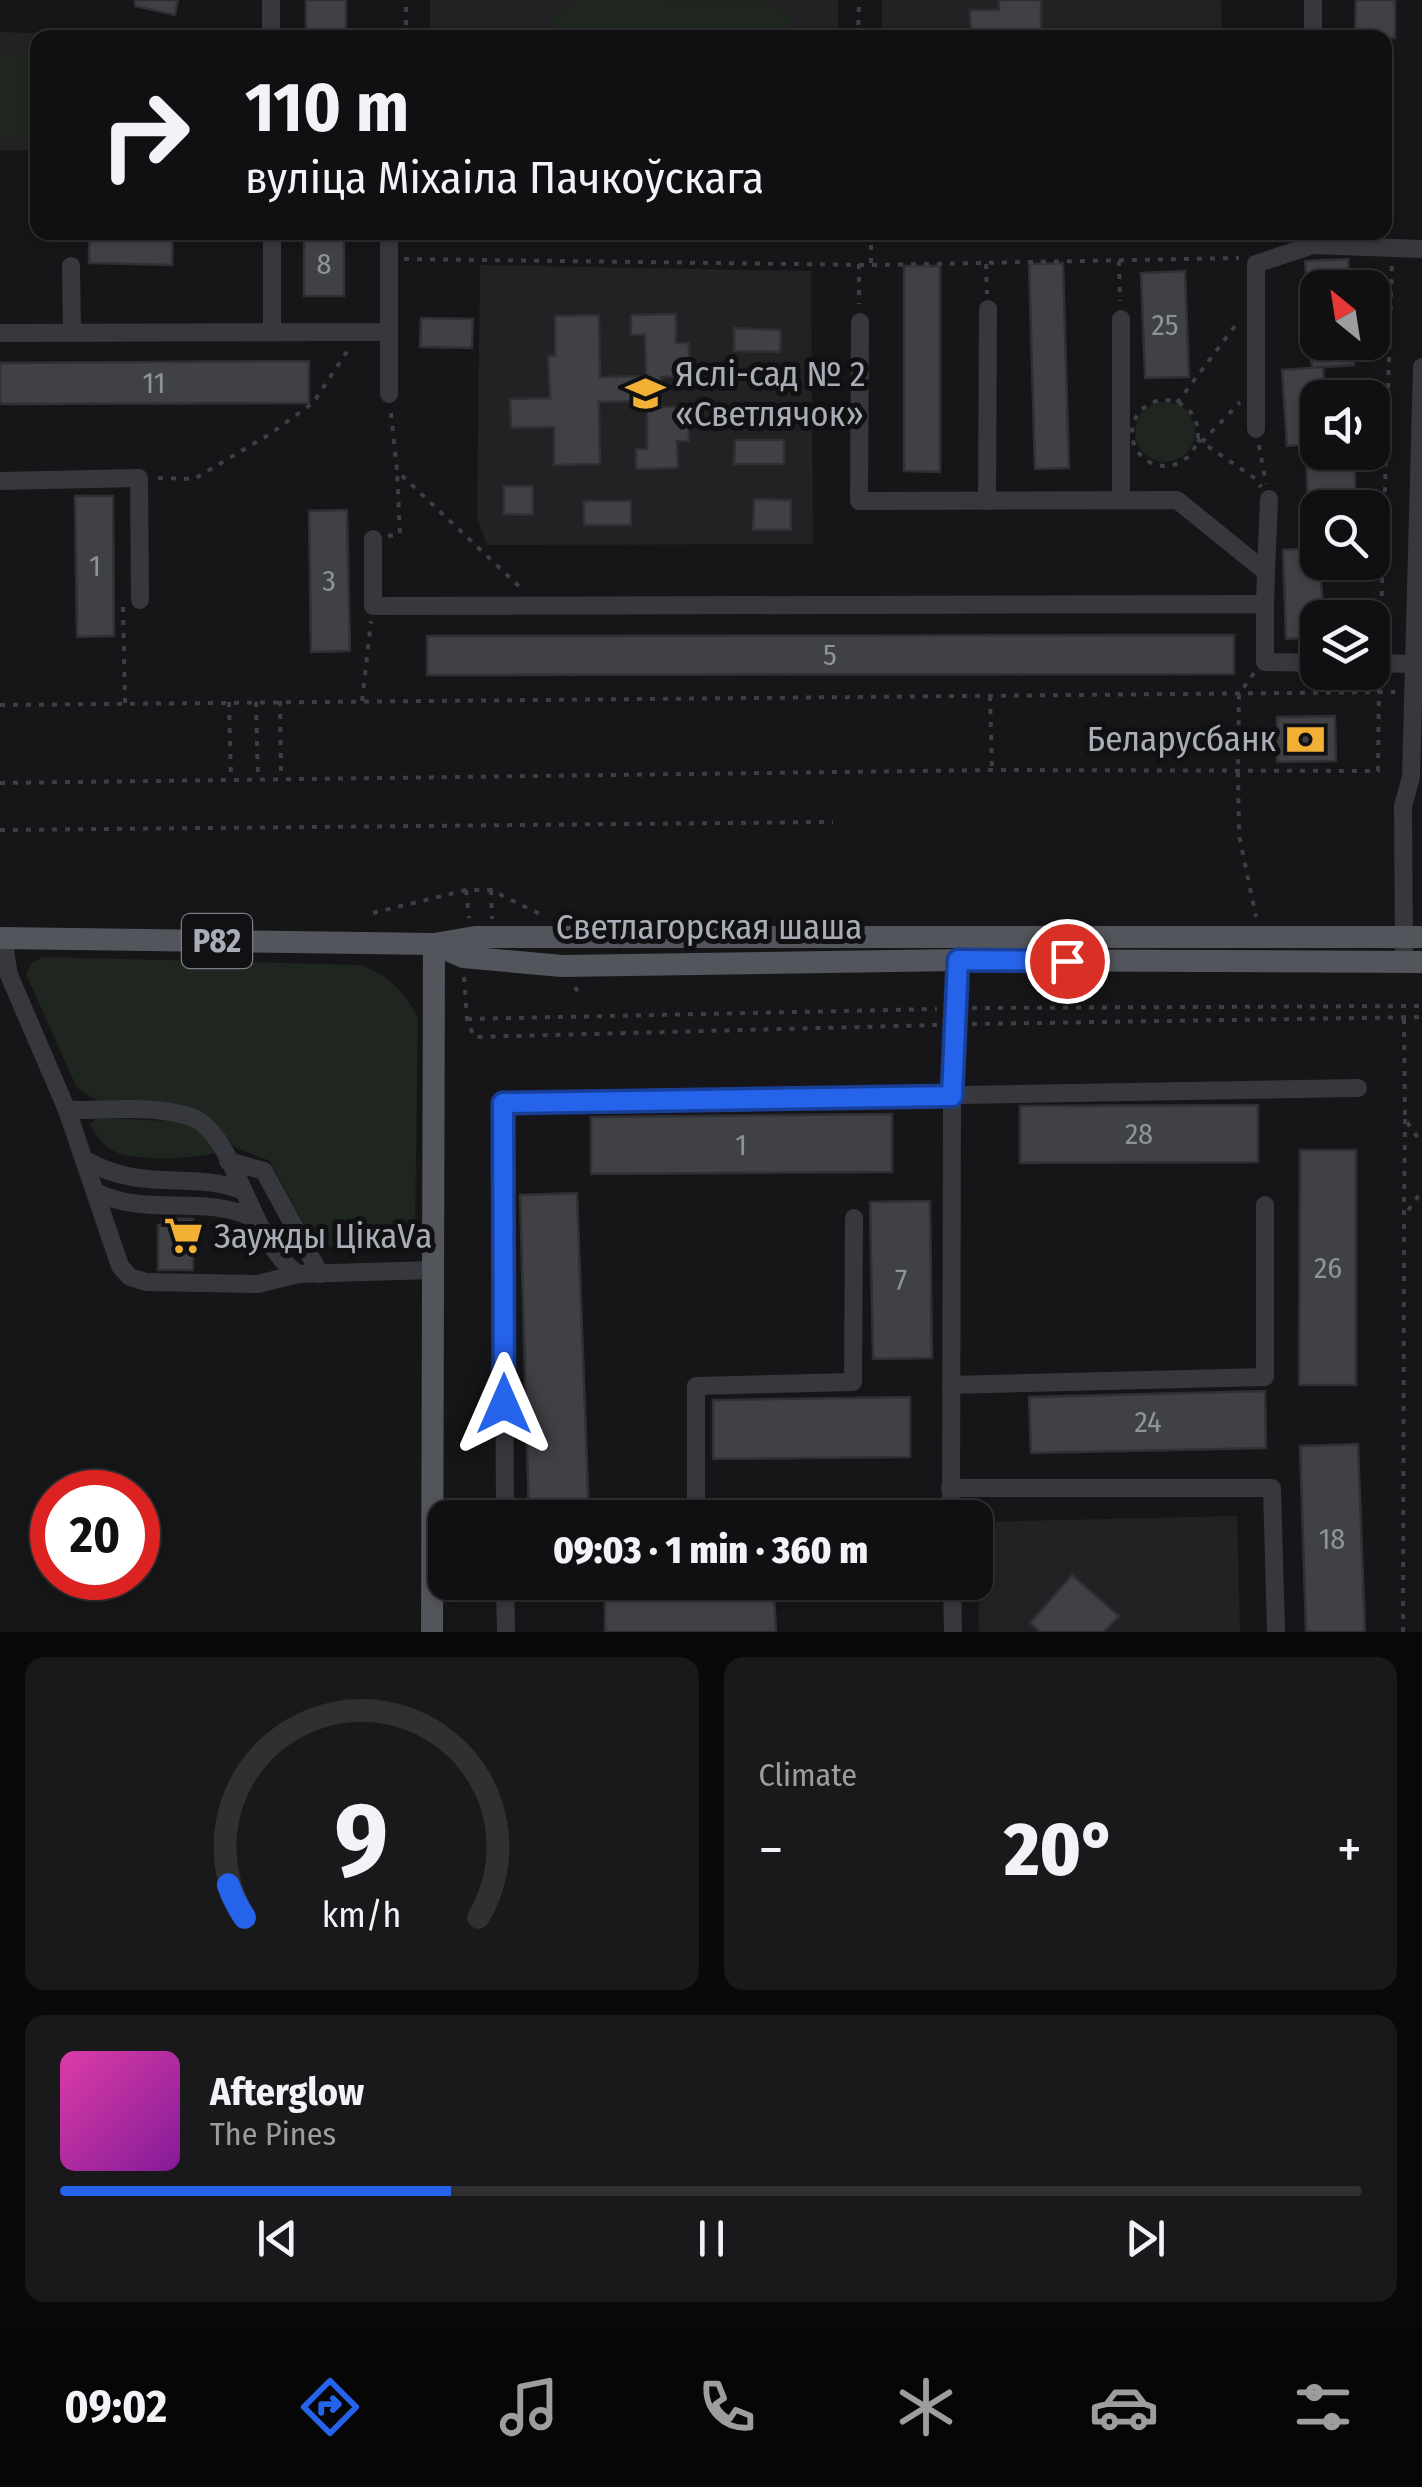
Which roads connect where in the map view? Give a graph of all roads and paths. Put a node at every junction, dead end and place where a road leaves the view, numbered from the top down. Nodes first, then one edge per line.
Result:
1 (271, 0) edge
2 (406, 0) edge
3 (858, 0) edge
4 (1313, 0) edge
5 (271, 30) edge
6 (406, 30) edge
7 (858, 30) edge
8 (1313, 30) edge
9 (272, 240) edge
10 (389, 240) edge
11 (871, 240) edge
12 (1311, 240) edge
13 (1322, 240) edge
14 (1392, 248) junction
15 (1422, 249) edge
16 (389, 259) junction
17 (1119, 261) junction
18 (858, 264) junction
19 (871, 264) junction
20 (986, 264) junction
21 (1256, 264) junction
22 (71, 266) dead end
23 (1256, 298) junction
24 (988, 309) joint
25 (1121, 319) joint
26 (860, 322) joint
27 (0, 332) edge
28 (72, 332) junction
29 (272, 332) junction
30 (361, 332) junction
31 (389, 332) junction
32 (1422, 367) edge
33 (1256, 387) junction
34 (389, 394) joint
35 (1177, 402) junction
36 (1420, 408) edge
37 (1256, 429) joint
38 (1200, 440) junction
39 (397, 471) junction
40 (138, 478) junction
41 (0, 481) edge
42 (1269, 499) junction
43 (988, 500) junction
44 (1120, 500) junction
45 (373, 539) joint
46 (1266, 572) junction
47 (140, 600) dead end
48 (1378, 600) edge
49 (1265, 604) junction
50 (373, 606) junction
51 (540, 606) junction
52 (1300, 663) edge
53 (1390, 664) edge
54 (1412, 664) junction
55 (1378, 692) junction
56 (1412, 692) junction
57 (1240, 694) junction
58 (990, 696) junction
59 (362, 700) junction
60 (280, 701) junction
61 (229, 702) junction
62 (256, 702) junction
63 (0, 704) edge
64 (992, 770) junction
65 (1238, 772) junction
66 (281, 776) junction
67 (258, 777) junction
68 (231, 778) junction
69 (0, 782) edge
70 (1412, 807) edge
71 (833, 822) dead end
72 (0, 830) edge
73 (466, 890) junction
74 (491, 890) junction
75 (373, 913) dead end
76 (1256, 913) dead end
77 (540, 914) dead end
78 (1413, 937) edge
79 (2, 938) edge
80 (434, 944) junction
81 (958, 960) junction
82 (1413, 962) edge
83 (1404, 1018) dead end
84 (1358, 1088) dead end
85 (952, 1096) junction
86 (67, 1110) junction
87 (1404, 1118) junction
88 (1422, 1144) edge
89 (86, 1161) junction
90 (228, 1161) junction
91 (96, 1192) junction
92 (242, 1192) junction
93 (1422, 1192) edge
94 (1266, 1204) dead end
95 (1404, 1216) junction
96 (854, 1218) dead end
97 (256, 1220) junction
98 (433, 1270) junction
99 (298, 1274) junction
100 (320, 1274) junction
101 (951, 1385) junction
102 (950, 1488) junction
103 (438, 1500) edge
104 (504, 1500) edge
105 (696, 1500) edge
106 (950, 1500) edge
107 (436, 1600) edge
108 (505, 1600) edge
109 (952, 1600) edge
110 (432, 1632) edge
111 (506, 1632) edge
112 (953, 1632) edge
113 (1276, 1632) edge
114 (1403, 1632) edge

1 - 5 street
2 - 6 path
3 - 7 path
4 - 8 street
9 - 29 street
10 - 16 street
11 - 19 path
12 - 21 street
13 - 14 street
14 - 15 street
14 - 48 path
16 - 18 path
16 - 31 street
17 - 20 path
17 - 21 path
17 - 25 path
18 - 19 path
18 - 26 path
19 - 20 path
20 - 24 path
21 - 23 street
22 - 28 street
23 - 33 street
23 - 35 path
24 - 43 street
25 - 44 street
26 - 43 street
27 - 28 street
28 - 29 street
29 - 30 street
30 - 31 street
30 - 40 path
31 - 34 street
32 - 36 street
33 - 37 street
33 - 38 path
34 - 39 path
35 - 38 path
35 - 38 path
36 - 54 street
37 - 42 path
38 - 42 path
39 - 45 path
39 - 51 path
40 - 41 street
40 - 47 street
42 - 46 street
43 - 44 street
44 - 46 street
45 - 50 street
46 - 49 street
49 - 51 street
49 - 52 street
50 - 51 street
50 - 59 path
53 - 54 street
54 - 56 street
55 - 56 path
55 - 57 path
55 - 65 path
56 - 70 street
57 - 58 path
57 - 65 path
58 - 59 path
58 - 64 path
59 - 60 path
60 - 62 path
60 - 66 path
61 - 62 path
61 - 63 path
61 - 68 path
62 - 67 path
64 - 65 path
64 - 66 path
65 - 76 path
66 - 67 path
67 - 68 path
68 - 69 path
70 - 78 street
71 - 72 path
73 - 74 path
73 - 74 path
73 - 75 path
74 - 77 path
78 - 80 main road
78 - 82 street
79 - 80 main road, Светлагорская шаша / Р82
79 - 86 street
80 - 81 main road, Светлагорская шаша / Р82
80 - 98 main road
81 - 82 main road, Светлагорская шаша / Р82
81 - 85 street
83 - 87 path
84 - 85 street
85 - 101 street
85 - 104 street
86 - 89 street
86 - 90 street
87 - 88 path
87 - 95 path
89 - 91 street
89 - 92 street
90 - 92 street
90 - 100 street
91 - 97 street
91 - 99 street
92 - 97 street
93 - 95 path
94 - 101 street
95 - 114 path
96 - 105 street
97 - 99 street
98 - 100 street
98 - 103 main road
99 - 100 street
101 - 102 street
102 - 106 street
102 - 113 street
107 - 110 main road
108 - 111 street
109 - 112 street

